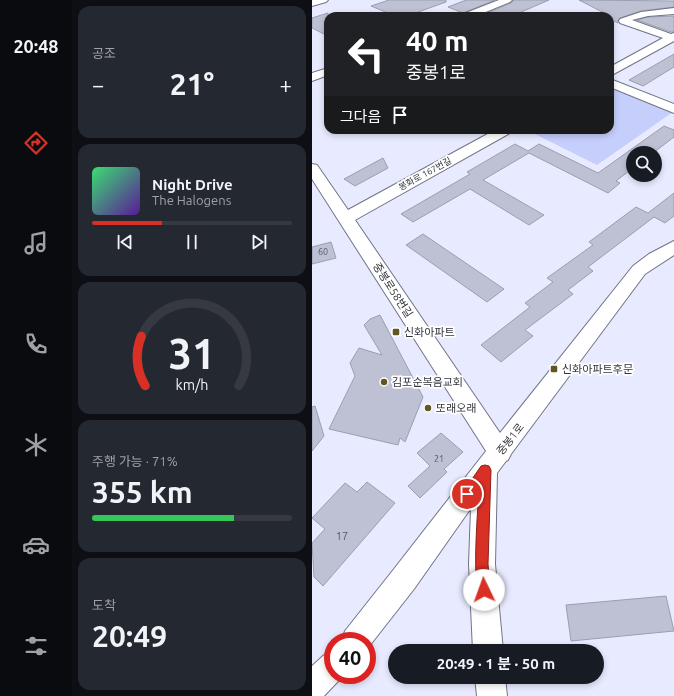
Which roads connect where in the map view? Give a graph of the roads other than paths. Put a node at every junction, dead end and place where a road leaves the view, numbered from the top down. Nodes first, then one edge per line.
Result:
1 (323, 0) edge
2 (508, 0) edge
3 (312, 3) edge
4 (674, 11) edge
5 (477, 12) edge
6 (673, 37) edge
7 (614, 70) edge
8 (324, 72) edge
9 (312, 77) edge
10 (614, 85) edge
11 (674, 108) edge
12 (498, 134) edge
13 (312, 168) edge
14 (346, 218) junction
15 (674, 247) edge
16 (493, 461) junction
17 (362, 632) edge
18 (488, 644) edge
19 (324, 675) edge
20 (491, 684) edge
21 (312, 687) edge
22 (492, 696) edge

1 - 3 street
2 - 5 street
4 - 6 street
6 - 7 street
8 - 9 street
10 - 11 street
12 - 14 street, 봉화로 167번길
13 - 14 street, 중봉로58번길
14 - 16 street, 중봉로58번길
15 - 16 street, 중봉1로
16 - 17 street, 중봉1로
16 - 18 street
19 - 21 street
20 - 22 street

